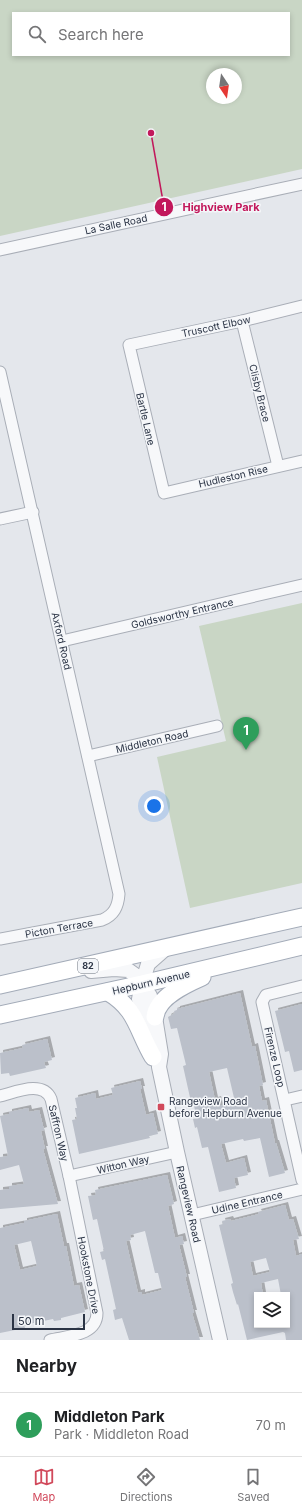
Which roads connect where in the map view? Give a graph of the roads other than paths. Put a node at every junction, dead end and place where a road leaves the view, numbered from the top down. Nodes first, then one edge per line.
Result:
1 (302, 184) edge
2 (0, 250) edge
3 (302, 306) edge
4 (242, 321) junction
5 (129, 345) joint
6 (0, 372) edge
7 (302, 461) edge
8 (278, 466) junction
9 (164, 492) joint
10 (32, 512) junction
11 (0, 519) edge
12 (302, 585) edge
13 (62, 641) junction
14 (217, 726) dead end
15 (88, 756) junction
16 (115, 911) joint
17 (302, 917) edge
18 (0, 939) edge
19 (302, 946) edge
20 (165, 949) junction
21 (253, 957) junction
22 (5, 984) edge
23 (142, 984) junction
24 (302, 986) edge
25 (108, 992) junction
26 (0, 1015) edge
27 (155, 1017) junction
28 (156, 1062) junction
29 (0, 1096) edge
30 (302, 1096) edge
31 (285, 1100) junction
32 (177, 1152) junction
33 (69, 1176) junction
34 (302, 1180) edge
35 (302, 1189) edge
36 (192, 1215) junction
37 (50, 1340) edge
38 (220, 1340) edge

1 - 2 street, La Salle Road
3 - 4 street, Truscott Elbow
4 - 5 street, Truscott Elbow
4 - 8 street, Clisby Brace
5 - 9 street, Bartle Lane
6 - 10 street, Axford Road
7 - 8 street, Hudleston Rise
8 - 9 street, Hudleston Rise
10 - 11 street
10 - 13 street, Axford Road
12 - 13 street, Goldsworthy Entrance
13 - 15 street, Axford Road
14 - 15 street, Middleton Road
15 - 16 street, Axford Road
16 - 18 street, Picton Terrace
17 - 20 main road, 82
19 - 21 main road, Hepburn Avenue
20 - 22 main road, 82
20 - 23 street, Rangeview Road
21 - 23 main road, Hepburn Avenue
21 - 27 main road
22 - 23 street, Rangeview Road
23 - 25 main road, Hepburn Avenue
23 - 27 street, Rangeview Road
23 - 28 street, Rangeview Road
24 - 31 street, Firenze Loop
25 - 26 main road, Hepburn Avenue
25 - 28 main road
27 - 28 street, Rangeview Road
28 - 32 street, Rangeview Road
29 - 33 street, Saffron Way
30 - 31 street
31 - 34 street, Firenze Loop
32 - 33 street, Witton Way
32 - 36 street, Rangeview Road
33 - 37 street, Hookstone Drive
35 - 36 street, Udine Entrance
36 - 38 street, Rangeview Road

